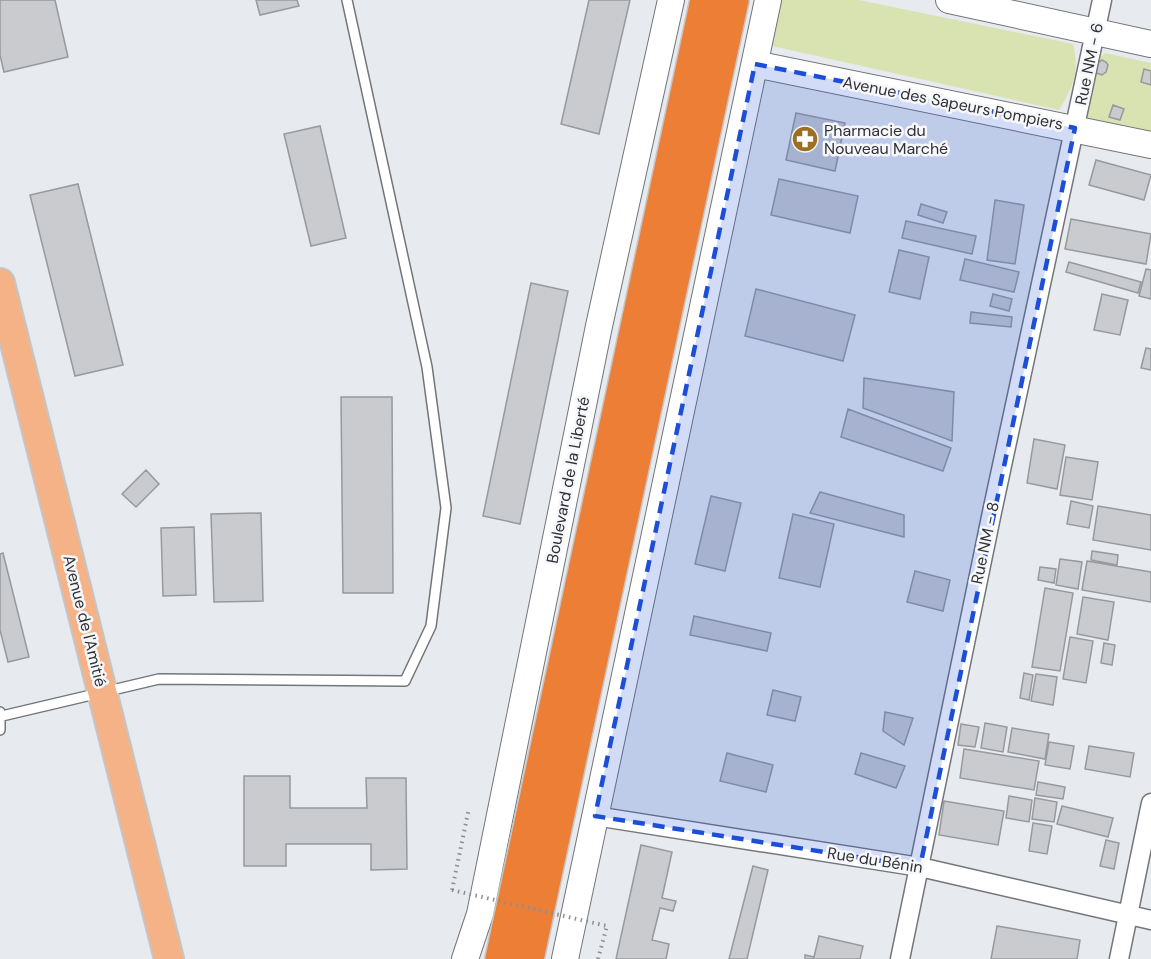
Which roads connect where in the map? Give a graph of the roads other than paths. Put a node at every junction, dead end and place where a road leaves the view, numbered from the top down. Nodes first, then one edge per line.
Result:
1 (347, 0) edge
2 (671, 0) edge
3 (707, 0) edge
4 (732, 0) edge
5 (768, 0) edge
6 (949, 0) edge
7 (1102, 0) edge
8 (1096, 31) junction
9 (1151, 44) edge
10 (755, 64) junction
11 (1075, 128) junction
12 (1151, 145) edge
13 (0, 283) edge
14 (103, 692) junction
15 (1, 713) edge
16 (0, 730) edge
17 (1151, 803) edge
18 (595, 816) junction
19 (920, 867) junction
20 (1129, 915) junction
21 (1151, 920) edge
22 (169, 959) edge
23 (465, 959) edge
24 (502, 959) edge
25 (527, 959) edge
26 (565, 959) edge
27 (900, 959) edge
28 (1119, 959) edge

1 - 14 lane
2 - 23 main road, Boulevard de la Liberté
3 - 24 highway, Boulevard de la Liberté
4 - 25 highway
5 - 10 main road
6 - 8 main road
7 - 8 street, Rue NM - 6
8 - 9 main road
8 - 11 street, Rue NM - 6
10 - 11 main road, Avenue des Sapeurs Pompiers
10 - 18 main road
11 - 12 main road, Avenue des Sapeurs Pompiers
11 - 19 street, Rue NM - 8
13 - 14 main road, Avenue de l'Amitié
14 - 15 lane
14 - 22 main road, Avenue de l'Amitié
15 - 16 lane
17 - 20 street
18 - 19 street, Rue du Bénin
18 - 26 main road
19 - 20 street, Rue du Bénin
19 - 27 street, Rue NM - 8
20 - 21 street, Rue du Bénin
20 - 28 street

